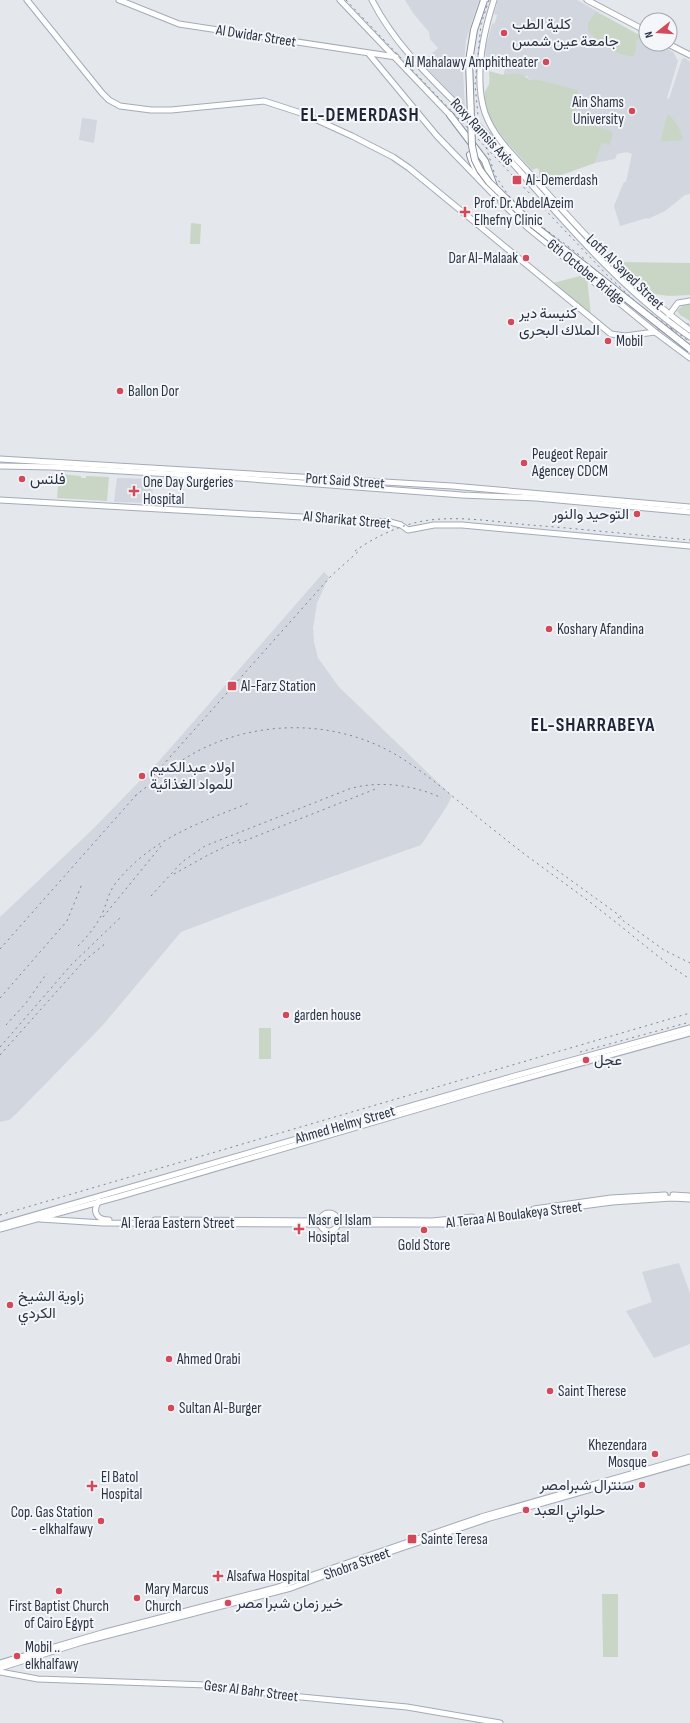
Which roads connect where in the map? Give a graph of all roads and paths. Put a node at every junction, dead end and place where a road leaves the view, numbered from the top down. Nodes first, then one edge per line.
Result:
1 (27, 0) edge
2 (119, 0) edge
3 (340, 0) edge
4 (372, 0) edge
5 (480, 0) edge
6 (484, 0) edge
7 (494, 0) edge
8 (587, 0) edge
9 (638, 28) edge
10 (678, 46) edge
11 (678, 48) edge
12 (690, 51) edge
13 (369, 54) junction
14 (690, 55) edge
15 (396, 57) junction
16 (450, 115) joint
17 (494, 186) junction
18 (690, 301) edge
19 (669, 315) junction
20 (676, 327) junction
21 (690, 330) edge
22 (655, 332) junction
23 (690, 337) edge
24 (690, 349) edge
25 (690, 354) edge
26 (690, 358) edge
27 (8, 459) junction
28 (0, 462) edge
29 (8, 466) junction
30 (452, 486) junction
31 (412, 487) junction
32 (460, 487) junction
33 (452, 494) junction
34 (462, 495) junction
35 (0, 500) edge
36 (662, 507) junction
37 (690, 507) edge
38 (674, 508) junction
39 (690, 512) edge
40 (690, 546) edge
41 (690, 1028) edge
42 (690, 1033) edge
43 (640, 1044) junction
44 (135, 1188) junction
45 (121, 1190) junction
46 (125, 1195) junction
47 (690, 1196) edge
48 (690, 1199) edge
49 (612, 1200) junction
50 (99, 1201) junction
51 (96, 1213) junction
52 (37, 1219) junction
53 (90, 1222) junction
54 (140, 1222) junction
55 (320, 1222) junction
56 (338, 1222) junction
57 (0, 1225) edge
58 (0, 1229) edge
59 (690, 1457) edge
60 (690, 1461) edge
61 (544, 1501) junction
62 (298, 1583) junction
63 (0, 1664) edge
64 (0, 1668) edge
65 (0, 1672) edge
66 (8, 1674) junction
67 (0, 1679) edge
68 (500, 1723) edge

1 - 22 main road
2 - 13 main road, Al Dwidar Street
3 - 15 main road
4 - 20 main road, Roxy Ramsis Axis
5 - 25 highway, 6th October Bridge
6 - 17 highway, 6th October Bridge, bridge
7 - 19 main road, Lotfi Al Sayed Street
8 - 9 main road
10 - 12 main road
11 - 14 main road
13 - 15 main road, Al Dwidar Street
13 - 22 main road
15 - 16 main road
16 - 17 highway, bridge
17 - 24 highway, 6th October Bridge, bridge
18 - 19 main road
19 - 21 main road, Lotfi Al Sayed Street
20 - 21 main road
20 - 23 main road, Roxy Ramsis Axis
22 - 26 main road
27 - 28 main road, Port Said Street
27 - 29 main road
27 - 31 main road, Port Said Street
28 - 29 main road, Port Said Street
29 - 31 main road, Port Said Street
30 - 31 main road, Port Said Street
30 - 32 main road, Port Said Street
30 - 33 main road
31 - 33 main road, Port Said Street
32 - 34 main road
32 - 36 main road, Port Said Street
33 - 34 main road, Port Said Street
34 - 36 main road, Port Said Street
35 - 40 main road, Al Sharikat Street
36 - 38 main road, Port Said Street
37 - 38 main road, Port Said Street
38 - 39 main road, Port Said Street
41 - 43 main road, Ahmed Helmy Street
42 - 43 main road, Ahmed Helmy Street
43 - 44 main road, Ahmed Helmy Street
44 - 45 main road, Ahmed Helmy Street
44 - 46 main road, Ahmed Helmy Street
45 - 46 main road
45 - 57 main road, Ahmed Helmy Street
46 - 50 main road, Ahmed Helmy Street
47 - 49 main road, Al Teraa Al Boulakeya Street
48 - 49 main road, Al Teraa Al Boulakeya Street
49 - 56 main road, Al Teraa Al Boulakeya Street
50 - 51 main road
50 - 52 main road, Ahmed Helmy Street
51 - 53 main road
51 - 54 main road, Al Teraa Eastern Street
52 - 53 main road, Al Teraa Eastern Street
52 - 58 main road, Ahmed Helmy Street
53 - 54 main road, Al Teraa Eastern Street
54 - 55 main road, Al Teraa Eastern Street
55 - 56 main road
55 - 56 main road
59 - 61 main road, Shobra Street
60 - 61 main road, Shobra Street
61 - 62 main road, Shobra Street
62 - 63 main road, Shobra Street
62 - 64 main road, Shobra Street
65 - 66 main road, Gesr Al Bahr Street
66 - 67 main road
66 - 68 main road, Gesr Al Bahr Street

